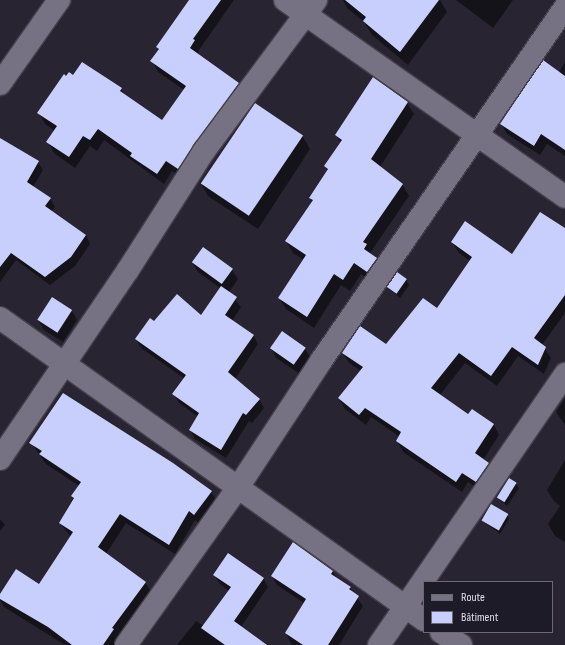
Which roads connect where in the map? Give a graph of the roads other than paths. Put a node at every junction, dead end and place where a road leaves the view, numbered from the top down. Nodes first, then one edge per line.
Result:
1 (59, 0) edge
2 (285, 0) edge
3 (311, 7) edge
4 (565, 7) edge
5 (0, 84) edge
6 (476, 134) junction
7 (565, 197) edge
8 (0, 318) edge
9 (65, 364) junction
10 (565, 374) edge
11 (0, 459) edge
12 (239, 486) junction
13 (405, 607) junction
14 (423, 619) edge
15 (443, 633) edge
16 (126, 645) edge
17 (379, 645) edge
18 (461, 645) edge

1 - 5 street
2 - 3 street
3 - 6 street
3 - 9 street
4 - 6 street
6 - 7 street
6 - 12 street
8 - 9 street
9 - 11 street
9 - 12 street
10 - 13 street
12 - 13 street
12 - 16 street
13 - 14 street
13 - 17 street
15 - 18 street

